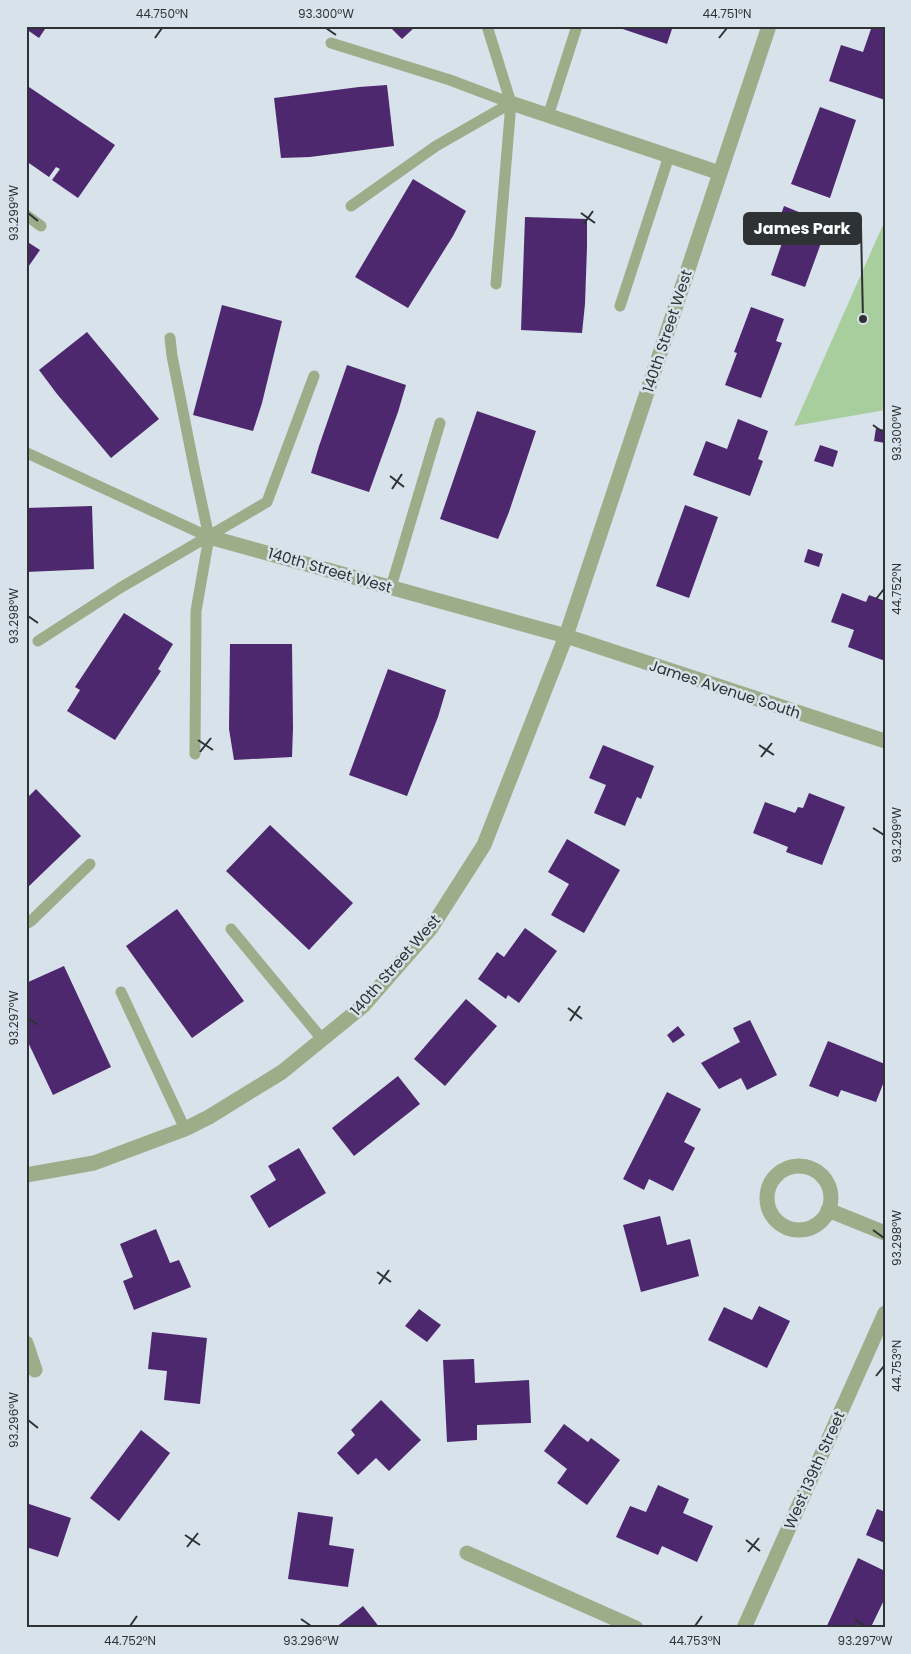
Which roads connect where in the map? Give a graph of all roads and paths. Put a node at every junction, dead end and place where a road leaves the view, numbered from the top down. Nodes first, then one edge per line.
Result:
1 (487, 26) edge
2 (577, 26) edge
3 (769, 26) edge
4 (331, 43) dead end
5 (511, 104) junction
6 (548, 116) junction
7 (669, 156) junction
8 (720, 173) junction
9 (351, 206) dead end
10 (26, 215) edge
11 (41, 226) dead end
12 (496, 284) dead end
13 (620, 306) dead end
14 (170, 338) dead end
15 (314, 376) dead end
16 (440, 423) dead end
17 (27, 453) edge
18 (209, 537) junction
19 (391, 587) junction
20 (566, 636) junction
21 (38, 641) dead end
22 (885, 741) edge
23 (195, 754) dead end
24 (90, 864) dead end
25 (26, 924) edge
26 (231, 929) dead end
27 (121, 992) dead end
28 (322, 1039) junction
29 (185, 1129) junction
30 (26, 1175) edge
31 (828, 1210) junction
32 (885, 1233) edge
33 (885, 1313) edge
34 (26, 1343) edge
35 (35, 1370) dead end
36 (467, 1553) dead end
37 (636, 1628) edge
38 (744, 1628) edge

1 - 5 lane
2 - 6 lane
3 - 8 street, 140th Street West
4 - 5 lane
5 - 6 street
5 - 9 lane
5 - 12 lane
6 - 7 street
7 - 8 street
7 - 13 lane
8 - 20 street, 140th Street West
10 - 11 lane
14 - 18 lane
15 - 18 lane
16 - 19 lane
17 - 18 lane
18 - 19 street, 140th Street West
18 - 21 lane
18 - 23 lane
19 - 20 street, 140th Street West
20 - 22 street, James Avenue South
20 - 28 street, 140th Street West
24 - 25 lane
26 - 28 lane
27 - 29 lane
28 - 29 street, 140th Street West
29 - 30 street, 140th Street West
31 - 31 street
31 - 32 street
33 - 38 street, West 139th Street
34 - 35 street
36 - 37 street

